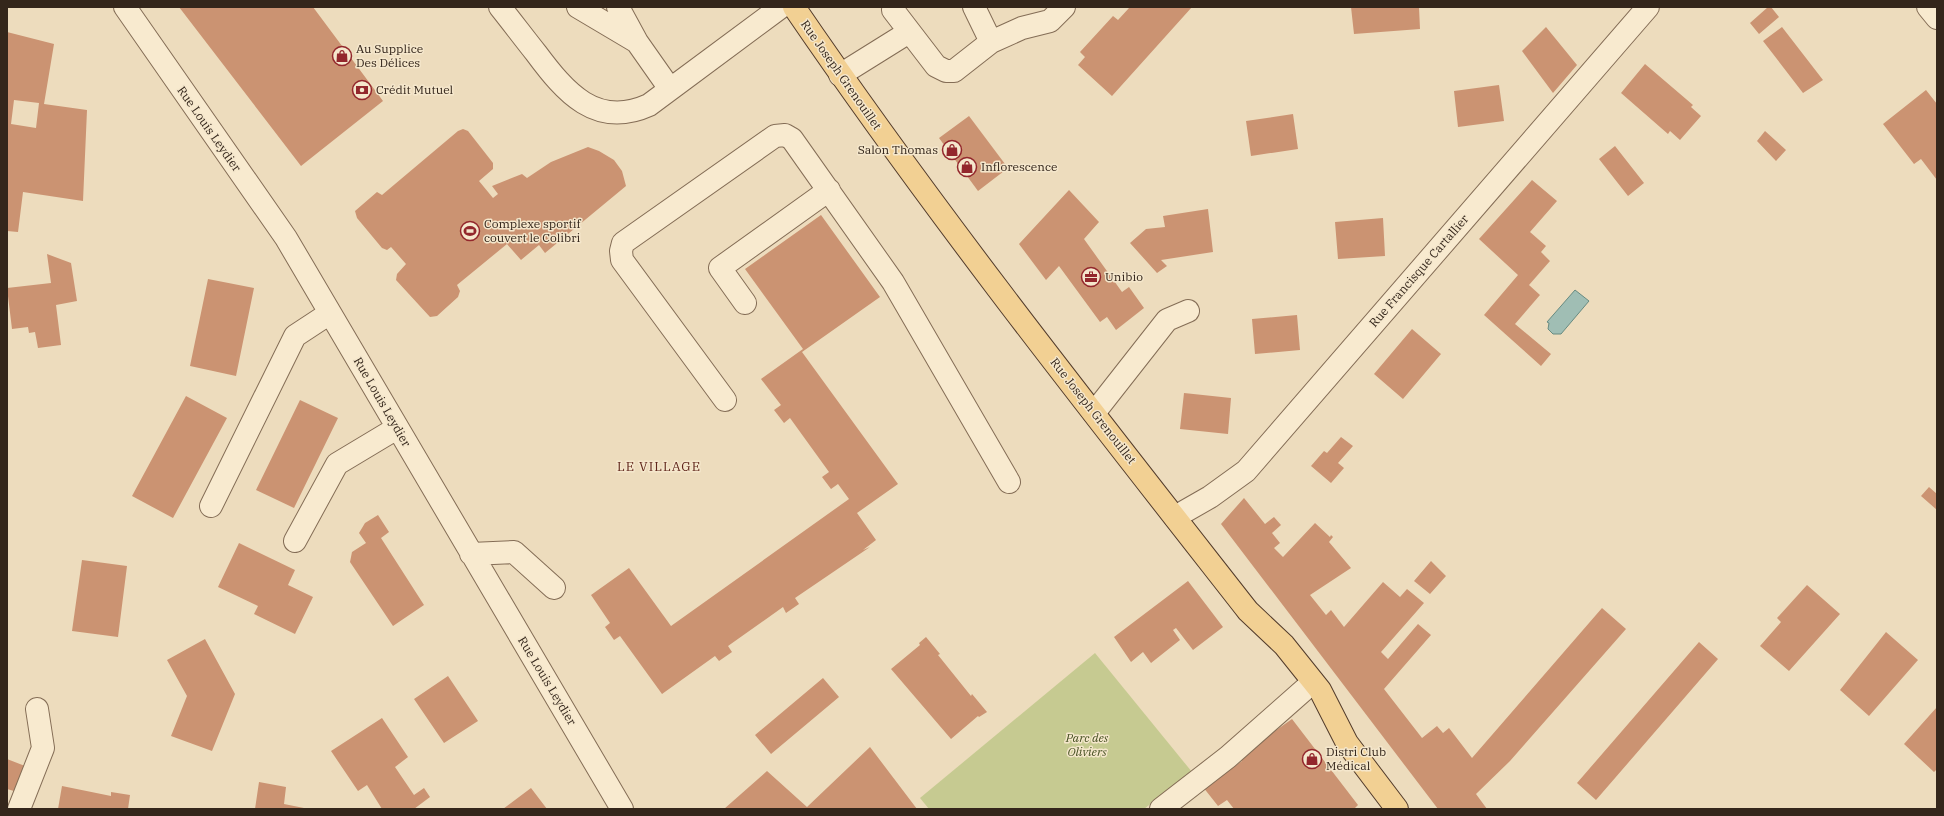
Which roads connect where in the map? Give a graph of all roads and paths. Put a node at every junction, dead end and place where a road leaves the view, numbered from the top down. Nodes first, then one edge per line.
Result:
1 (125, 7) edge
2 (500, 7) edge
3 (578, 7) edge
4 (599, 7) edge
5 (618, 7) edge
6 (626, 7) edge
7 (781, 7) edge
8 (794, 7) edge
9 (974, 7) edge
10 (1064, 7) edge
11 (1648, 7) edge
12 (1928, 7) edge
13 (893, 10) dead end
14 (1937, 18) edge
15 (909, 32) junction
16 (637, 42) junction
17 (991, 42) junction
18 (840, 75) junction
19 (670, 89) junction
20 (828, 190) junction
21 (745, 303) dead end
22 (1188, 311) dead end
23 (330, 313) junction
24 (725, 400) dead end
25 (1094, 413) junction
26 (397, 428) junction
27 (1009, 482) dead end
28 (211, 506) dead end
29 (1175, 517) junction
30 (295, 540) dead end
31 (471, 554) junction
32 (554, 588) dead end
33 (1314, 682) junction
34 (37, 709) dead end
35 (19, 809) edge
36 (622, 809) edge
37 (1162, 809) edge
38 (1397, 809) edge

1 - 23 street, Rue Louis Leydier
2 - 19 street
3 - 16 street
4 - 16 street
5 - 16 street
6 - 16 street
7 - 19 street
8 - 18 main road, Rue Joseph Grenouillet
9 - 17 street
10 - 17 street
11 - 29 street, Rue Francisque Cartallier
12 - 14 street
13 - 15 street
15 - 17 street
15 - 18 street
16 - 19 street
18 - 25 main road, Rue Joseph Grenouillet
20 - 21 street
20 - 24 street
20 - 27 street
22 - 25 street
23 - 26 street, Rue Louis Leydier
23 - 28 street
25 - 29 main road, Rue Joseph Grenouillet
26 - 30 street
26 - 31 street, Rue Louis Leydier
29 - 33 main road, Rue Joseph Grenouillet
31 - 32 street
31 - 36 street, Rue Louis Leydier
33 - 37 street
33 - 38 main road, Rue Joseph Grenouillet
34 - 35 street

